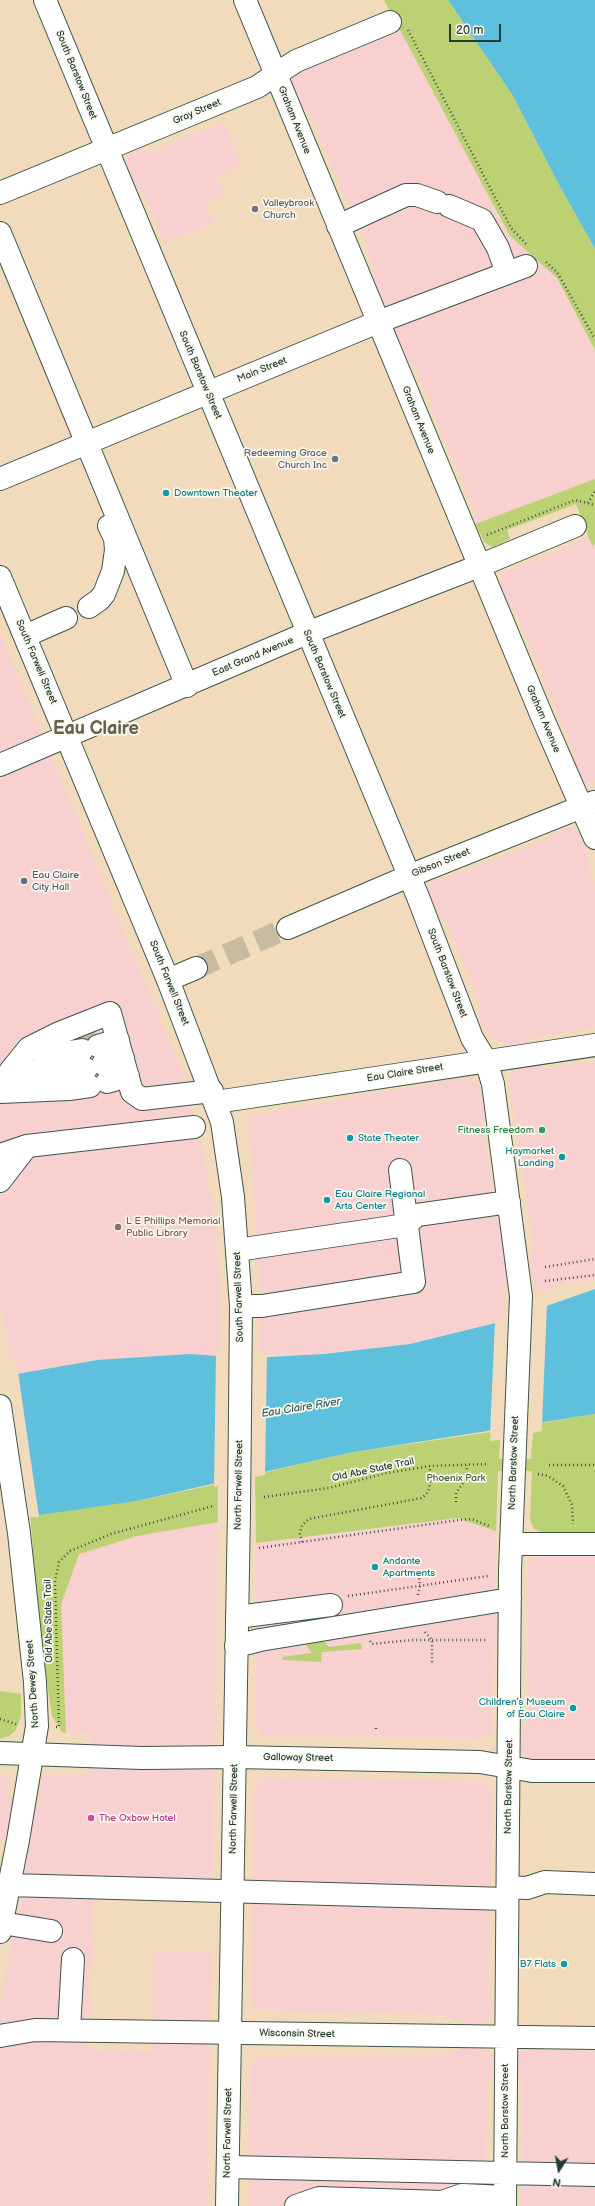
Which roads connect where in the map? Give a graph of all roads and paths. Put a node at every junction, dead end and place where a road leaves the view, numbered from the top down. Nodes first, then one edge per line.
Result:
1 (45, 0) edge
2 (245, 0) edge
3 (398, 23) joint
4 (276, 74) junction
5 (107, 150) junction
6 (0, 193) edge
7 (338, 226) junction
8 (0, 233) edge
9 (526, 261) junction
10 (378, 322) junction
11 (595, 339) edge
12 (207, 392) junction
13 (80, 446) junction
14 (0, 480) edge
15 (595, 491) edge
16 (588, 503) junction
17 (595, 505) edge
18 (575, 526) dead end
19 (482, 538) dead end
20 (479, 566) junction
21 (0, 577) edge
22 (89, 607) dead end
23 (66, 618) dead end
24 (307, 633) junction
25 (25, 636) junction
26 (187, 686) junction
27 (68, 737) junction
28 (0, 765) edge
29 (588, 804) edge
30 (595, 838) edge
31 (409, 876) junction
32 (288, 928) tunnel mouth
33 (196, 968) tunnel mouth
34 (168, 980) junction
35 (595, 1045) edge
36 (102, 1059) junction
37 (486, 1061) junction
38 (14, 1069) edge
39 (214, 1096) junction
40 (194, 1127) dead end
41 (28, 1146) junction
42 (0, 1155) edge
43 (400, 1170) dead end
44 (0, 1181) edge
45 (509, 1202) junction
46 (406, 1225) junction
47 (237, 1250) junction
48 (595, 1260) edge
49 (545, 1267) dead end
50 (595, 1275) edge
51 (545, 1281) dead end
52 (241, 1306) junction
53 (518, 1367) joint
54 (0, 1406) edge
55 (240, 1413) joint
56 (486, 1464) dead end
57 (549, 1464) dead end
58 (467, 1465) junction
59 (595, 1465) edge
60 (430, 1466) junction
61 (538, 1474) dead end
62 (264, 1497) dead end
63 (456, 1502) dead end
64 (213, 1506) dead end
65 (489, 1526) dead end
66 (302, 1542) junction
67 (511, 1544) junction
68 (585, 1544) edge
69 (259, 1548) dead end
70 (488, 1576) dead end
71 (510, 1600) junction
72 (336, 1601) joint
73 (237, 1617) junction
74 (358, 1624) junction
75 (488, 1640) dead end
76 (236, 1646) junction
77 (0, 1719) edge
78 (16, 1724) dead end
79 (59, 1727) dead end
80 (0, 1753) edge
81 (33, 1755) junction
82 (235, 1757) junction
83 (510, 1767) junction
84 (595, 1771) edge
85 (595, 1884) edge
86 (9, 1885) junction
87 (232, 1891) junction
88 (508, 1893) junction
89 (1, 1928) edge
90 (51, 1931) dead end
91 (73, 1959) dead end
92 (69, 2030) junction
93 (230, 2032) junction
94 (0, 2036) edge
95 (505, 2038) junction
96 (595, 2038) edge
97 (228, 2167) junction
98 (505, 2175) junction
99 (595, 2175) edge
100 (232, 2201) edge
101 (505, 2202) edge
102 (427, 2204) edge
103 (296, 2206) edge

1 - 5 street, South Barstow Street
2 - 4 street, Graham Avenue
3 - 4 street, Gray Street
3 - 9 path
4 - 5 street, Gray Street
4 - 7 street, Graham Avenue
5 - 6 street, Gray Street
5 - 12 street, South Barstow Street
7 - 9 street
7 - 10 street, Graham Avenue
8 - 13 street
9 - 10 street, Main Street
9 - 11 path
10 - 12 street, Main Street
10 - 20 street, Graham Avenue
12 - 13 street, Main Street
12 - 24 street, South Barstow Street
13 - 14 street, Main Street
13 - 22 street
13 - 26 street
15 - 16 path
16 - 17 path
16 - 19 path
18 - 20 street, East Grand Avenue
20 - 24 street, East Grand Avenue
20 - 29 street, Graham Avenue
21 - 25 street, South Farwell Street
23 - 25 street
24 - 26 street, East Grand Avenue
24 - 31 street, South Barstow Street
25 - 27 street, South Farwell Street
26 - 27 street, East Grand Avenue
27 - 28 street, East Grand Avenue
27 - 34 street, South Farwell Street
29 - 30 street, Graham Avenue
29 - 31 street, Gibson Street
31 - 32 street, Gibson Street
31 - 37 street, South Barstow Street
33 - 34 street
34 - 39 street, South Farwell Street
35 - 37 street, Eau Claire Street
36 - 38 street
36 - 38 street
36 - 38 street, Eau Claire Street
36 - 39 street, Eau Claire Street
37 - 39 street, Eau Claire Street
37 - 45 street, South Barstow Street
39 - 47 street, South Farwell Street
40 - 41 street
41 - 42 street
41 - 44 street
43 - 46 street
45 - 46 street
45 - 53 street, South Barstow Street
46 - 47 street
46 - 52 street
47 - 52 street, South Farwell Street
48 - 49 path
50 - 51 path
52 - 55 street, South Farwell Street
53 - 67 street, North Barstow Street
54 - 81 street, North Dewey Street
55 - 73 street, North Farwell Street, bridge
56 - 58 path, Old Abe State Trail
57 - 59 path
58 - 60 path, Old Abe State Trail
58 - 63 path
60 - 62 path, Old Abe State Trail
60 - 66 path
61 - 68 path
64 - 79 path, Old Abe State Trail
65 - 66 path
66 - 69 path
67 - 68 street
67 - 71 street, North Barstow Street
70 - 72 path
71 - 74 street
71 - 83 street, North Barstow Street
72 - 73 street
73 - 76 street, North Farwell Street
74 - 75 path
74 - 76 street
76 - 82 street, North Farwell Street
77 - 78 path
80 - 81 street, Galloway Street
81 - 82 street, Galloway Street
81 - 86 street, North Dewey Street
82 - 83 street, Galloway Street
82 - 87 street, North Farwell Street
83 - 84 street, Galloway Street
83 - 88 street, North Barstow Street
85 - 88 street
86 - 87 street
86 - 89 street, North Dewey Street
87 - 88 street
87 - 93 street, North Farwell Street
88 - 95 street, North Barstow Street
89 - 90 street
91 - 92 street
92 - 93 street, Wisconsin Street
92 - 94 street, Wisconsin Street
93 - 95 street, Wisconsin Street
93 - 97 street, North Farwell Street
95 - 96 street, Wisconsin Street
95 - 98 street, North Barstow Street
97 - 98 street
97 - 100 street, North Farwell Street
98 - 99 street
98 - 101 street, North Barstow Street
101 - 102 street
102 - 103 street

